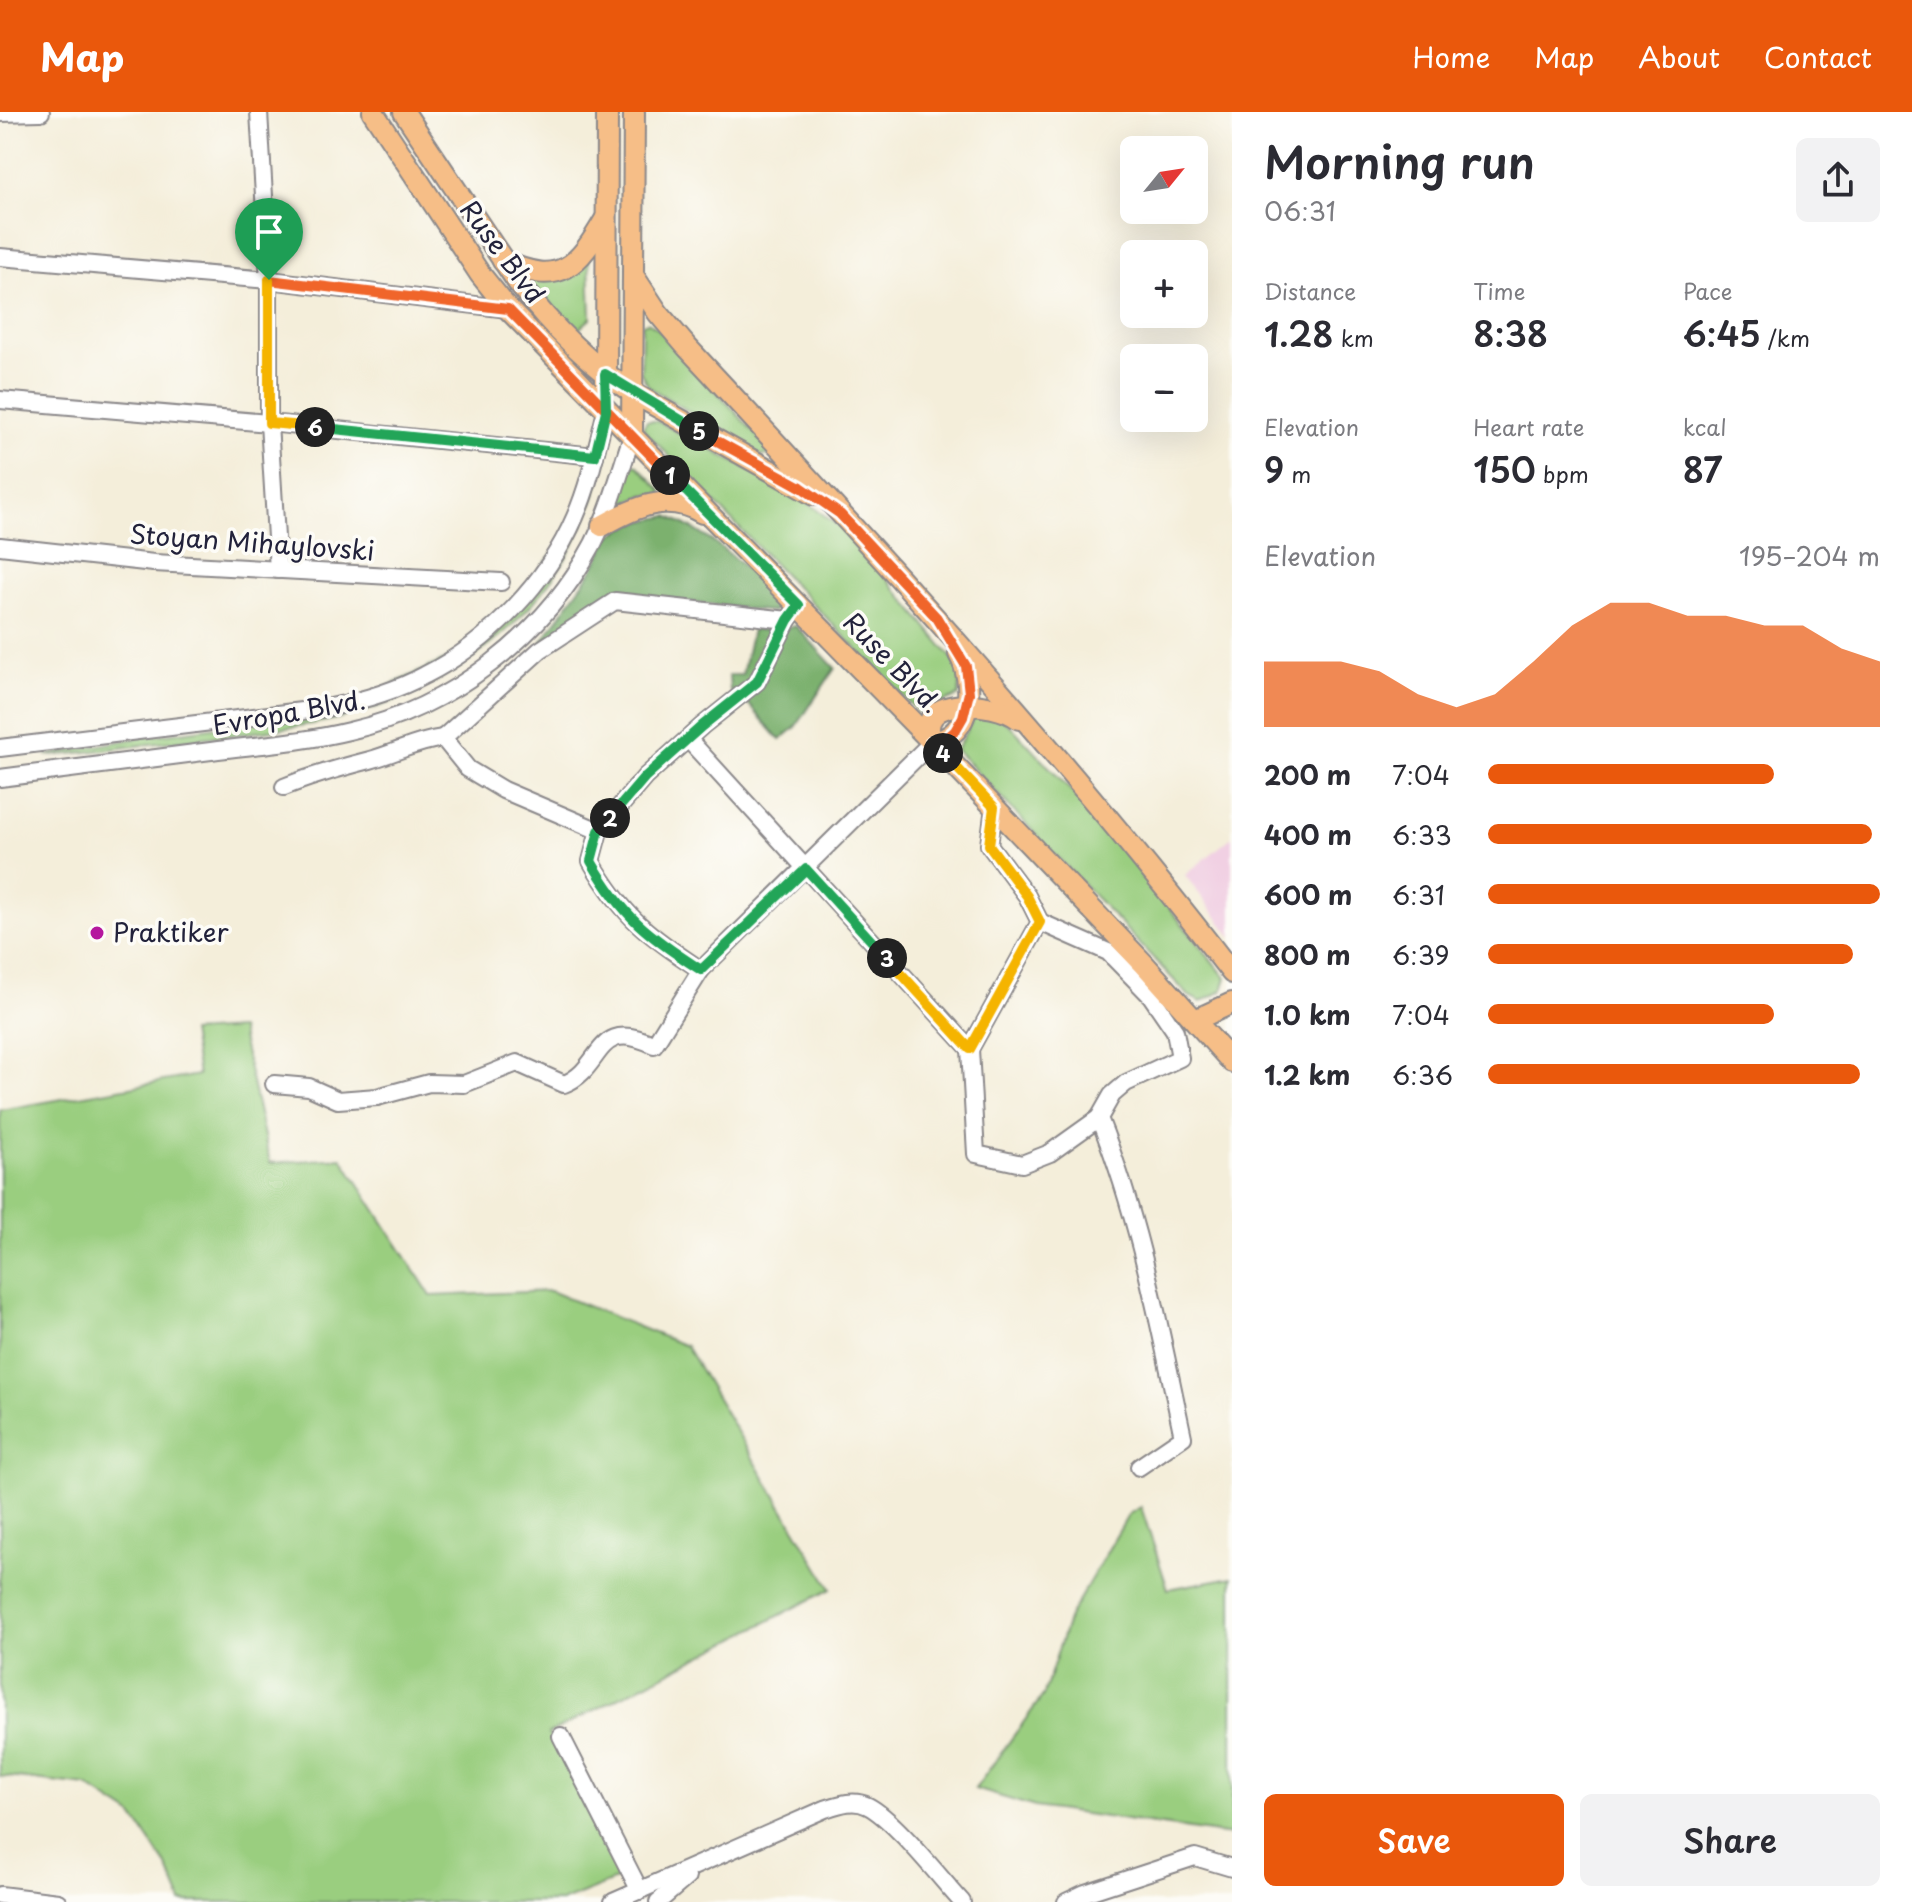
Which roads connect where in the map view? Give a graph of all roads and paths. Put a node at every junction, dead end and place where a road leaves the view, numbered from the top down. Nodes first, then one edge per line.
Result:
1 (41, 112) edge
2 (259, 112) edge
3 (373, 112) edge
4 (404, 112) edge
5 (607, 112) edge
6 (634, 112) edge
7 (0, 113) edge
8 (606, 218) junction
9 (0, 257) edge
10 (503, 261) junction
11 (633, 275) junction
12 (269, 280) junction
13 (508, 309) junction
14 (605, 374) junction
15 (633, 393) junction
16 (0, 400) edge
17 (606, 411) junction
18 (269, 423) junction
19 (632, 436) junction
20 (595, 456) junction
21 (840, 514) junction
22 (716, 522) junction
23 (602, 526) junction
24 (0, 546) edge
25 (278, 570) junction
26 (501, 582) dead end
27 (794, 613) junction
28 (937, 618) junction
29 (968, 703) junction
30 (443, 738) junction
31 (688, 739) junction
32 (932, 742) junction
33 (1048, 746) junction
34 (0, 748) edge
35 (0, 778) edge
36 (284, 787) dead end
37 (994, 807) junction
38 (599, 831) junction
39 (806, 869) junction
40 (1040, 922) junction
41 (701, 970) junction
42 (1232, 973) edge
43 (1232, 1003) edge
44 (1195, 1020) junction
45 (970, 1049) junction
46 (1232, 1062) edge
47 (274, 1084) dead end
48 (1099, 1118) junction
49 (1139, 1467) dead end
50 (561, 1736) dead end
51 (700, 1866) junction
52 (1232, 1868) edge
53 (640, 1891) junction
54 (0, 1895) edge
55 (58, 1902) edge
56 (613, 1902) edge
57 (658, 1902) edge
58 (962, 1902) edge
59 (1066, 1902) edge

1 - 7 street
2 - 12 street
3 - 13 main road, Ruse Blvd
4 - 10 main road, Ruse Blvd
5 - 8 main road
6 - 11 main road
8 - 10 main road
8 - 14 main road
9 - 12 street
10 - 14 main road, Ruse Blvd
11 - 15 main road
11 - 21 main road
12 - 13 street
12 - 18 street
13 - 17 main road, Ruse Blvd
14 - 15 main road
14 - 17 main road
15 - 19 main road
15 - 21 main road
16 - 18 street
17 - 19 main road, Ruse Blvd.
17 - 20 street, Evropa Blvd.
18 - 20 street
18 - 25 street
19 - 22 main road, Ruse Blvd.
19 - 23 street, Evropa Blvd.
20 - 34 street, Evropa Blvd.
21 - 28 main road
22 - 23 main road
22 - 27 main road, Ruse Blvd.
23 - 35 street, Evropa Blvd.
24 - 25 street, Stoyan Mihaylovski
25 - 26 street, Stoyan Mihaylovski
27 - 30 street
27 - 31 street
27 - 32 main road, Ruse Blvd.
28 - 29 main road
28 - 33 main road
29 - 32 main road
29 - 33 main road
30 - 36 street
30 - 38 street
31 - 38 street
31 - 39 street
32 - 37 main road, Ruse Blvd.
32 - 39 street
33 - 42 main road
37 - 40 street
37 - 44 main road, Ruse Blvd.
38 - 41 street
39 - 41 street
39 - 45 street
40 - 45 street
40 - 48 street
41 - 47 street
43 - 44 main road
44 - 46 main road, Ruse Blvd.
45 - 48 street
48 - 49 street
50 - 53 street
51 - 53 street
51 - 57 street
51 - 58 street
52 - 59 street
53 - 56 street
54 - 55 street

